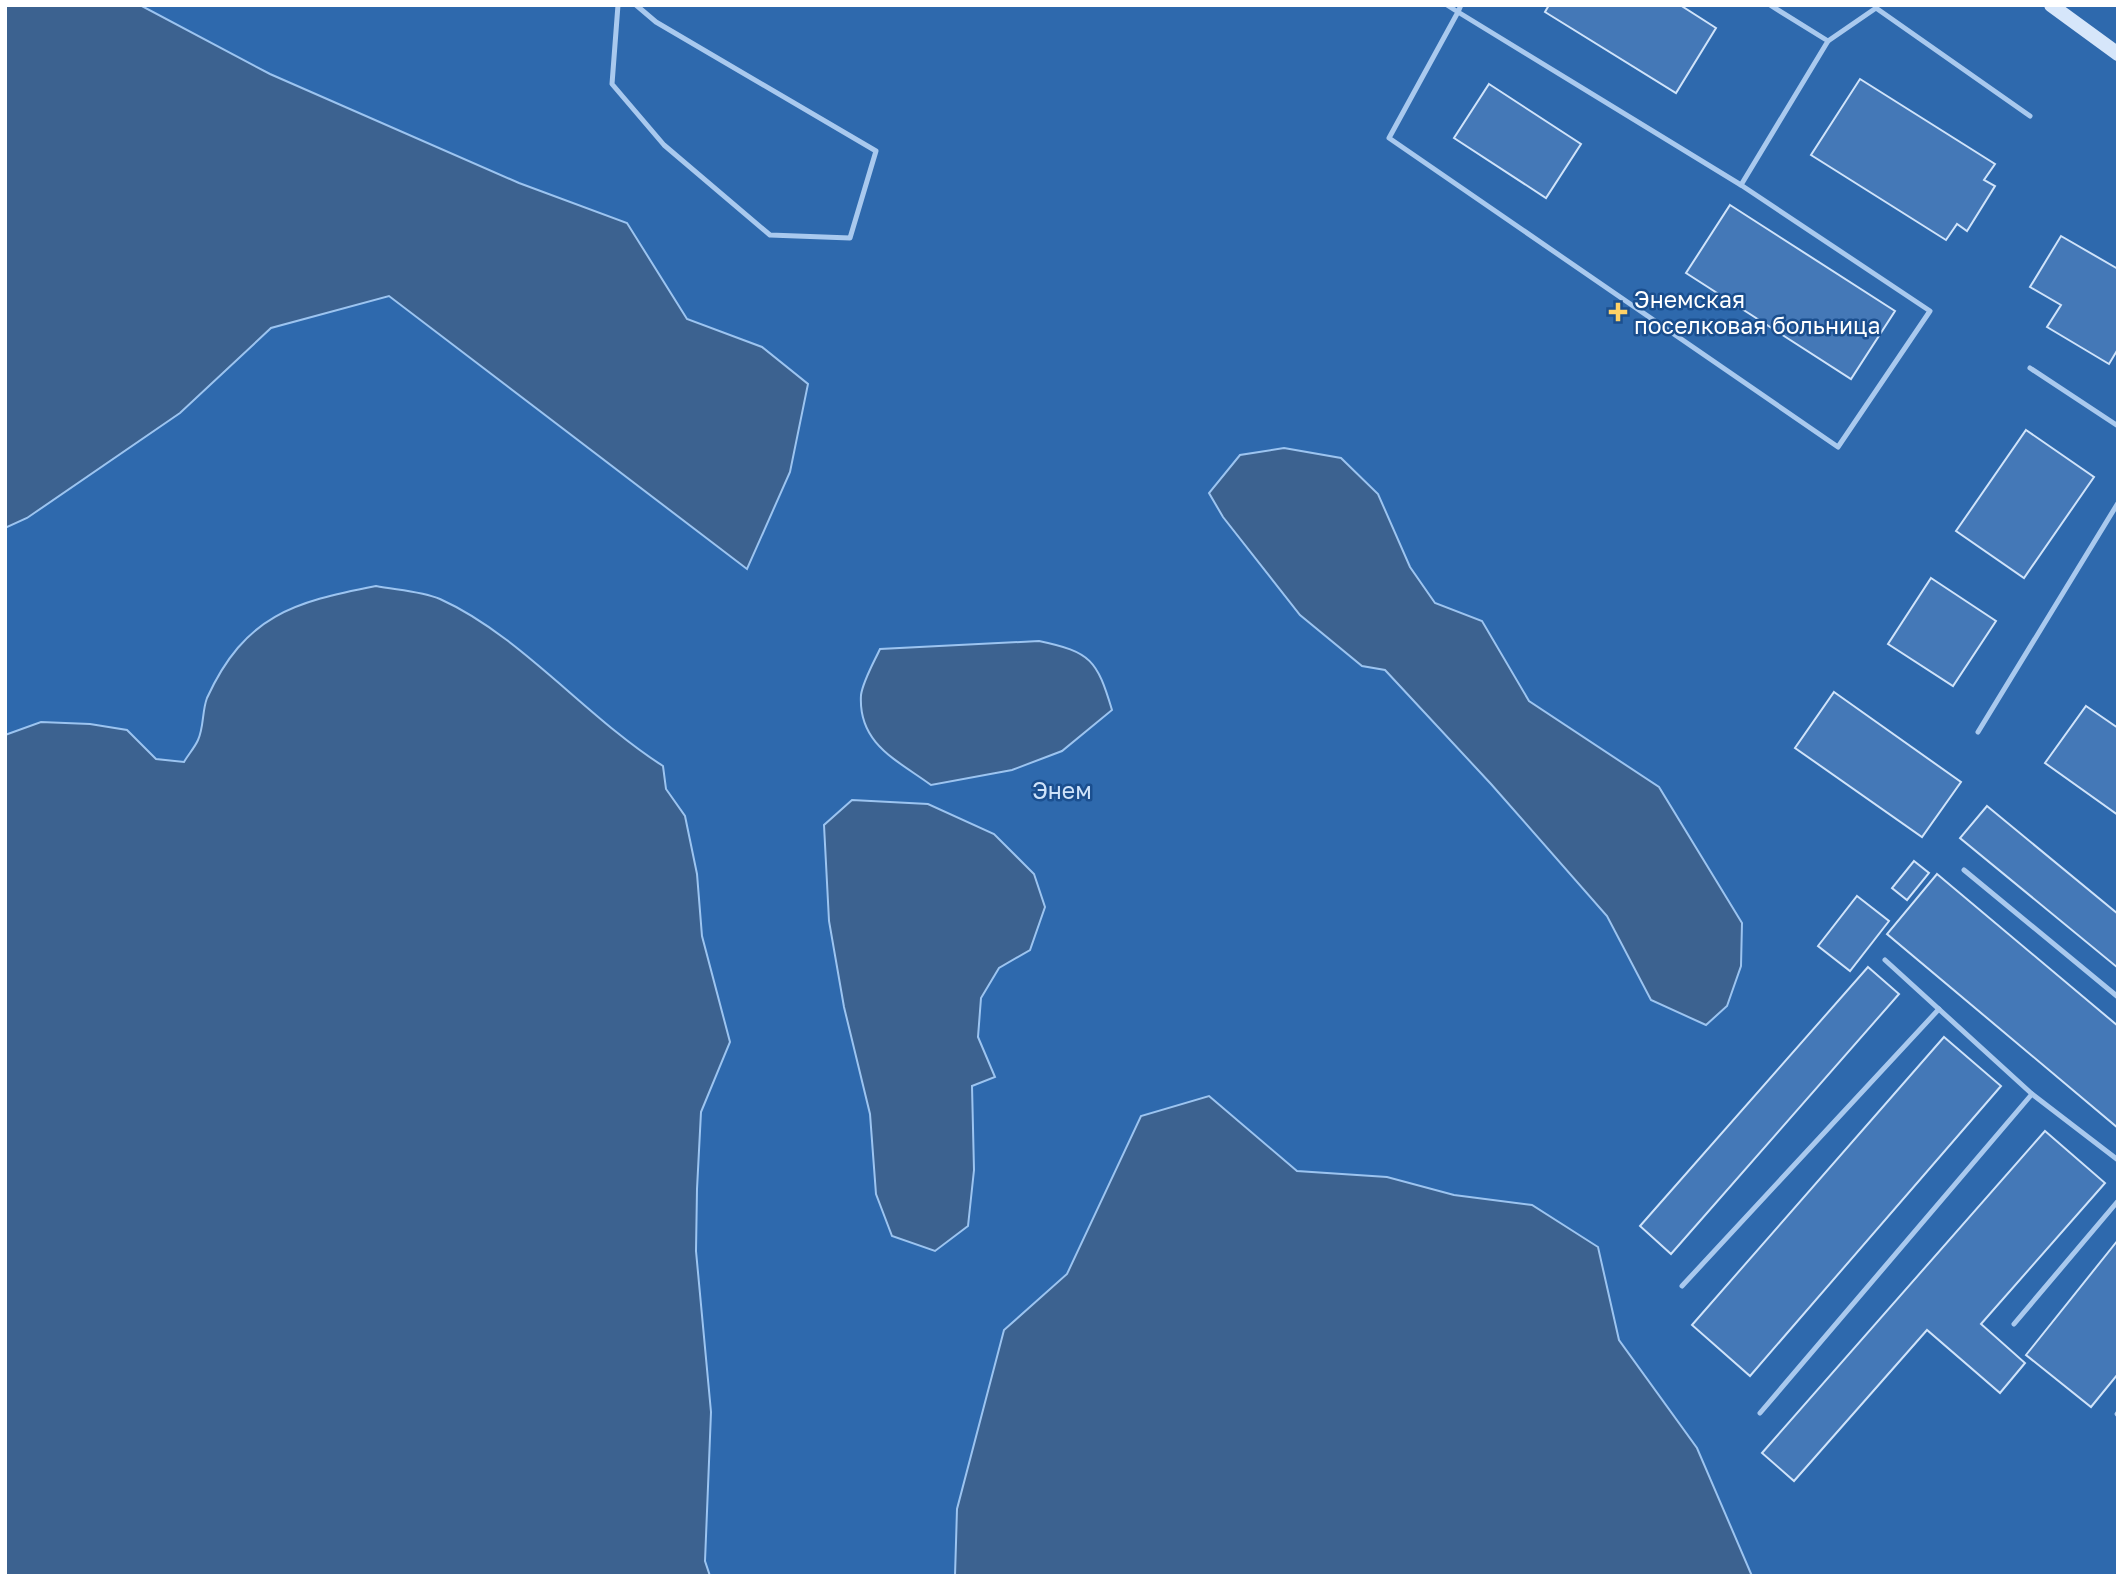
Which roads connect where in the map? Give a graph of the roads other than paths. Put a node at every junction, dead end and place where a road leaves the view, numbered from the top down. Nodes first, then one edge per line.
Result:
1 (618, 5) edge
2 (636, 5) edge
3 (1447, 5) edge
4 (1461, 5) edge
5 (1770, 5) edge
6 (2051, 5) edge
7 (1458, 12) junction
8 (1828, 41) junction
9 (2118, 54) edge
10 (2030, 116) dead end
11 (1741, 185) junction
12 (2031, 368) dead end
13 (2118, 426) edge
14 (2118, 503) edge
15 (1978, 732) dead end
16 (1964, 870) dead end
17 (1885, 960) dead end
18 (2118, 997) edge
19 (1939, 1009) junction
20 (2032, 1094) junction
21 (2118, 1160) edge
22 (2118, 1201) edge
23 (1682, 1286) dead end
24 (2014, 1324) dead end
25 (1760, 1413) dead end

1 - 2 lane
3 - 7 lane
4 - 7 lane
5 - 8 lane
6 - 9 street
7 - 11 lane
7 - 11 lane
8 - 10 lane
8 - 11 lane
12 - 13 lane
14 - 15 lane
16 - 18 lane
17 - 19 lane
19 - 20 lane
19 - 23 lane
20 - 21 lane
20 - 25 lane
22 - 24 lane

